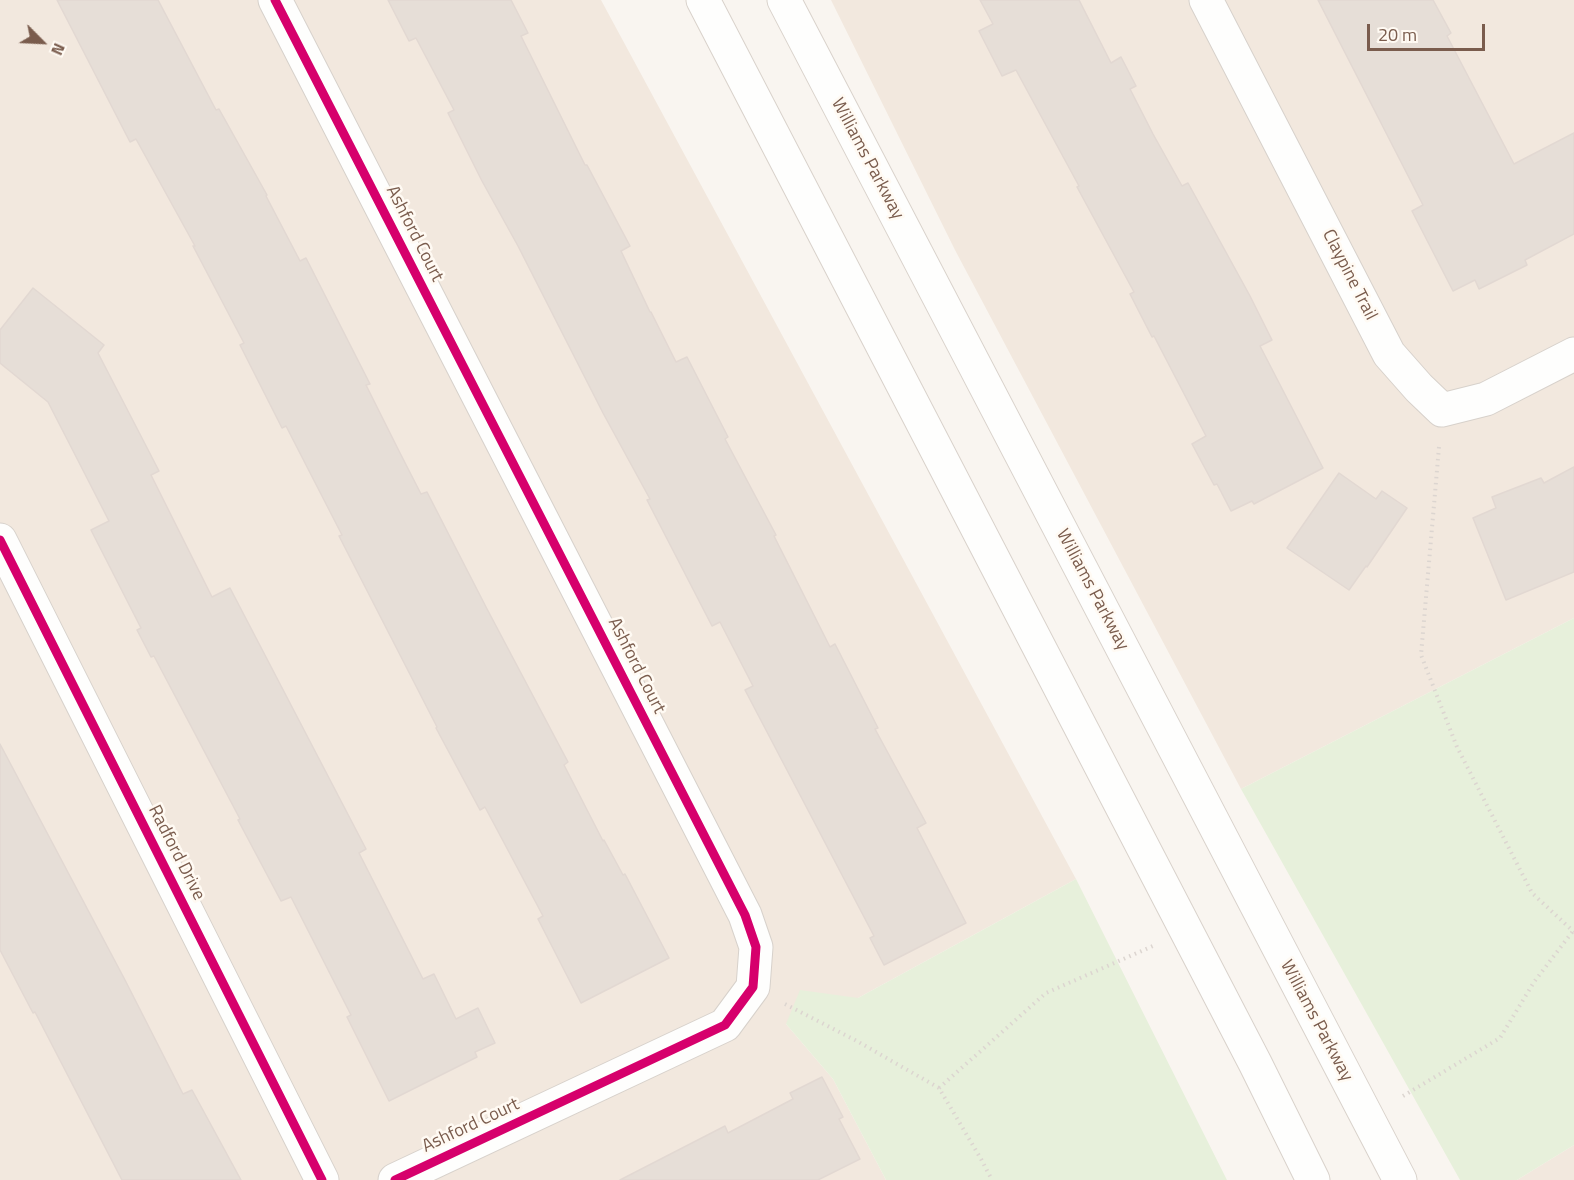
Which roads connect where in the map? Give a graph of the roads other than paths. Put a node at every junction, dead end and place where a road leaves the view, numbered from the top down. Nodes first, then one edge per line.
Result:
1 (275, 0) edge
2 (703, 0) edge
3 (784, 0) edge
4 (1206, 0) edge
5 (1574, 354) edge
6 (0, 540) edge
7 (322, 1180) edge
8 (395, 1180) edge
9 (1313, 1180) edge
10 (1400, 1180) edge

1 - 8 street, Ashford Court
2 - 9 street
3 - 10 street, Williams Parkway
4 - 5 street, Claypine Trail
6 - 7 street, Radford Drive

